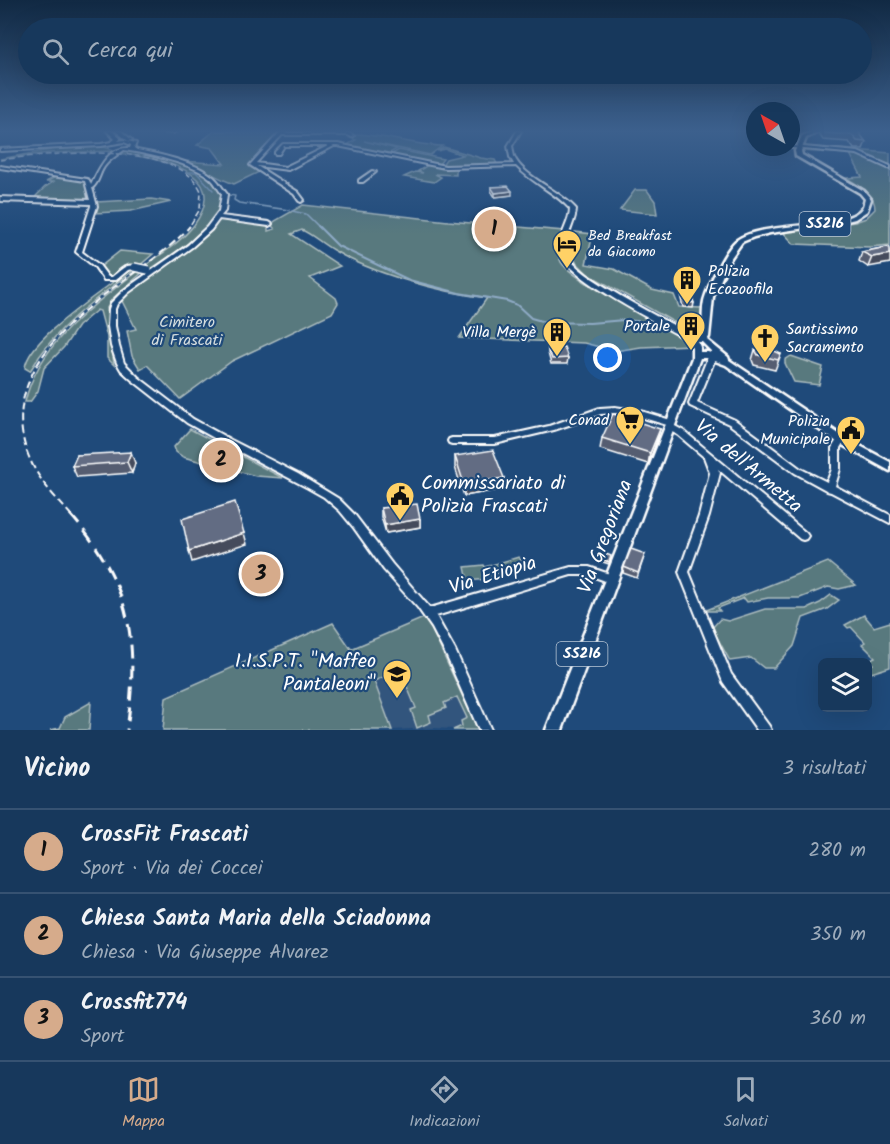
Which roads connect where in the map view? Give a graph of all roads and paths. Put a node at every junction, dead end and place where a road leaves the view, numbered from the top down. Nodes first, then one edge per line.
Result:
1 (101, 165) edge
2 (189, 165) edge
3 (253, 165) edge
4 (258, 165) edge
5 (299, 165) edge
6 (436, 165) edge
7 (516, 165) edge
8 (518, 165) edge
9 (811, 165) edge
10 (0, 166) edge
11 (374, 172) dead end
12 (361, 181) dead end
13 (89, 188) junction
14 (0, 199) edge
15 (302, 200) dead end
16 (92, 202) junction
17 (219, 217) junction
18 (269, 224) dead end
19 (151, 270) junction
20 (707, 320) junction
21 (690, 335) junction
22 (708, 349) junction
23 (670, 425) junction
24 (841, 440) junction
25 (452, 441) dead end
26 (708, 456) junction
27 (890, 467) edge
28 (830, 489) junction
29 (890, 519) edge
30 (803, 536) dead end
31 (611, 579) junction
32 (428, 613) junction
33 (485, 730) edge
34 (554, 730) edge
35 (765, 730) edge

1 - 13 street
2 - 17 street
3 - 15 street
4 - 5 street
6 - 7 street
8 - 21 street
9 - 20 main road, SS216
10 - 13 street
11 - 12 street
13 - 16 street
14 - 16 street
16 - 19 street, bridge
17 - 18 street
17 - 19 street
19 - 32 street
20 - 21 main road
20 - 22 main road, SS216
21 - 22 main road
21 - 22 main road
22 - 23 main road, Via Gregoriana / SS216
22 - 24 main road
22 - 28 street
23 - 25 street, Via dell'Armetta
23 - 26 street, Via dell'Armetta
23 - 31 main road, Via Gregoriana / SS216
24 - 27 main road
24 - 28 street
26 - 30 street, Via dell'Armetta
26 - 35 street
28 - 29 street
31 - 32 street, Via Etiopia
31 - 34 main road, Via Gregoriana / SS216
32 - 33 street

